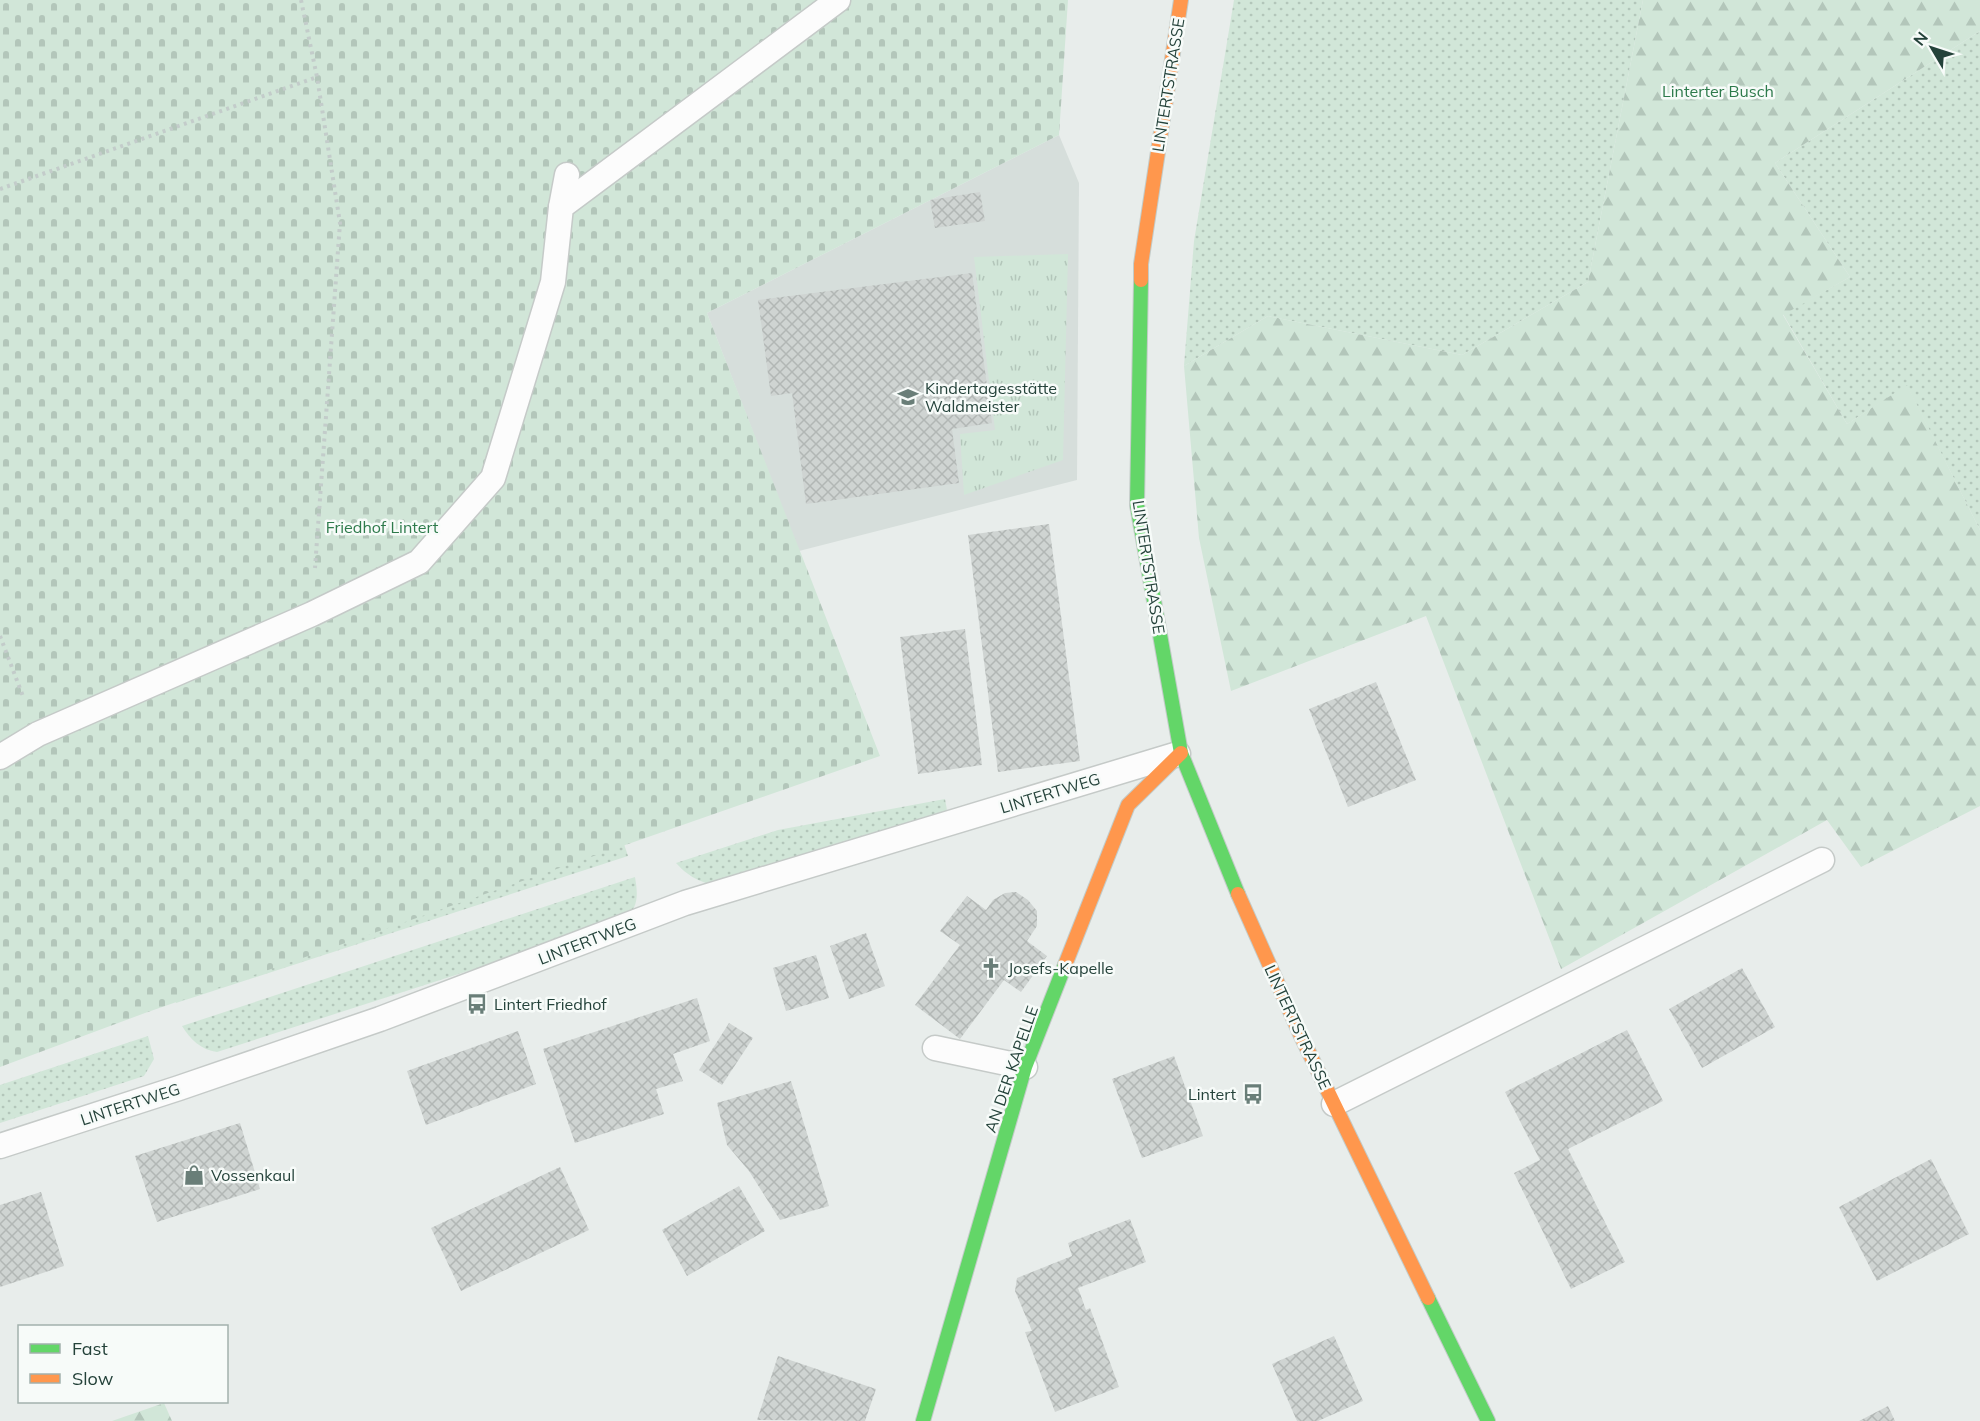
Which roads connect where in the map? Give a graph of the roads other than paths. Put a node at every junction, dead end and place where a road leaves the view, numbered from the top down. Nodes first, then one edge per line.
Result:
1 (838, 0) edge
2 (1181, 0) edge
3 (567, 175) dead end
4 (561, 207) junction
5 (1181, 753) junction
6 (0, 757) edge
7 (1822, 860) dead end
8 (935, 1048) dead end
9 (1025, 1067) junction
10 (1334, 1104) junction
11 (0, 1146) edge
12 (923, 1421) edge
13 (1488, 1421) edge

1 - 4 lane
2 - 5 main road, LINTERTSTRASSE
3 - 4 lane
4 - 6 lane
5 - 9 main road, AN DER KAPELLE
5 - 10 main road, LINTERTSTRASSE
5 - 11 lane, LINTERTWEG
7 - 10 lane, LINTERTSTRASSE
8 - 9 lane
9 - 12 main road, AN DER KAPELLE
10 - 13 main road, LINTERTSTRASSE

